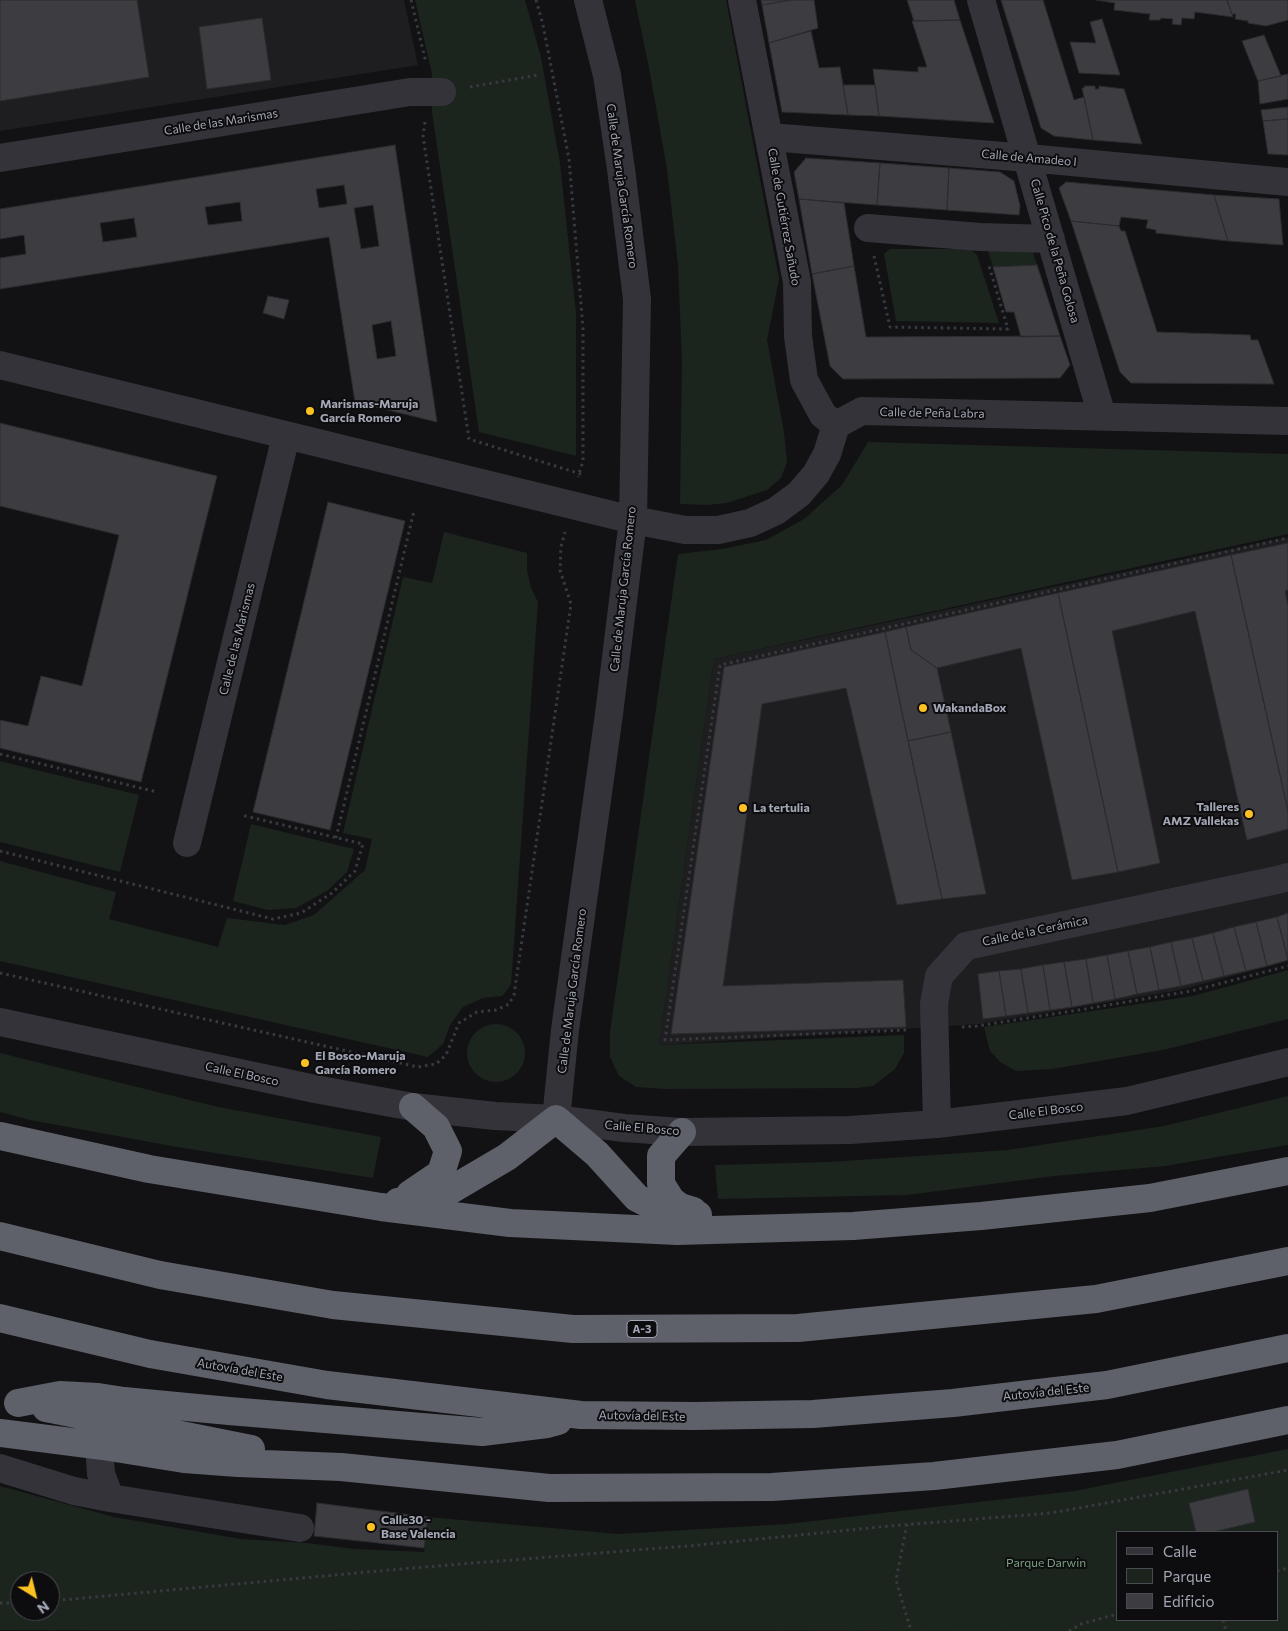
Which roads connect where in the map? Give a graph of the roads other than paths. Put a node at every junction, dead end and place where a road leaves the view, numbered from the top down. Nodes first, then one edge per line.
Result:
1 (588, 0) edge
2 (742, 0) edge
3 (981, 0) edge
4 (436, 92) road end
5 (770, 137) junction
6 (0, 158) edge
7 (1028, 158) junction
8 (1288, 182) edge
9 (868, 228) road end
10 (1051, 238) junction
11 (0, 365) edge
12 (1102, 416) junction
13 (1288, 421) edge
14 (836, 425) junction
15 (286, 436) junction
16 (632, 520) junction
17 (187, 843) dead end
18 (1288, 877) edge
19 (0, 1022) edge
20 (1288, 1062) edge
21 (414, 1106) junction
22 (556, 1118) junction
23 (938, 1124) junction
24 (682, 1132) junction
25 (0, 1136) edge
26 (1288, 1171) edge
27 (386, 1205) junction
28 (704, 1215) junction
29 (853, 1226) junction
30 (0, 1236) edge
31 (1288, 1261) edge
32 (0, 1318) edge
33 (1288, 1348) edge
34 (9, 1401) edge
35 (581, 1415) junction
36 (1288, 1420) edge
37 (0, 1433) edge
38 (103, 1446) junction
39 (0, 1468) edge
40 (341, 1468) junction
41 (110, 1498) junction
42 (300, 1528) dead end

1 - 16 street, Calle de Maruja García Romero
2 - 5 street, Calle de Gutiérrez Sañudo
3 - 7 street, Calle Pico de la Peña Golosa
4 - 6 street, Calle de las Marismas
5 - 7 street, Calle de Amadeo I
5 - 14 street, Calle de Gutiérrez Sañudo
7 - 8 street, Calle de Amadeo I
7 - 10 street, Calle Pico de la Peña Golosa
9 - 10 street
10 - 12 street, Calle Pico de la Peña Golosa
11 - 15 street
12 - 13 street, Calle de Peña Labra
12 - 14 street, Calle de Peña Labra
14 - 16 street
15 - 16 street
15 - 17 street, Calle de las Marismas
16 - 22 street, Calle de Maruja García Romero
18 - 23 street, Calle de la Cerámica
19 - 21 street, Calle El Bosco
20 - 23 street, Calle El Bosco
21 - 22 street, Calle El Bosco
21 - 27 highway
22 - 24 street, Calle El Bosco
22 - 27 highway
22 - 28 highway
23 - 24 street, Calle El Bosco
24 - 28 highway
25 - 27 highway
26 - 29 highway
27 - 29 highway
28 - 29 highway
30 - 31 highway, A-3
32 - 35 highway, Autovía del Este
33 - 35 highway, Autovía del Este
34 - 35 highway
34 - 40 highway
36 - 40 highway
37 - 38 highway
38 - 40 highway
38 - 41 street
39 - 41 street
41 - 42 street

